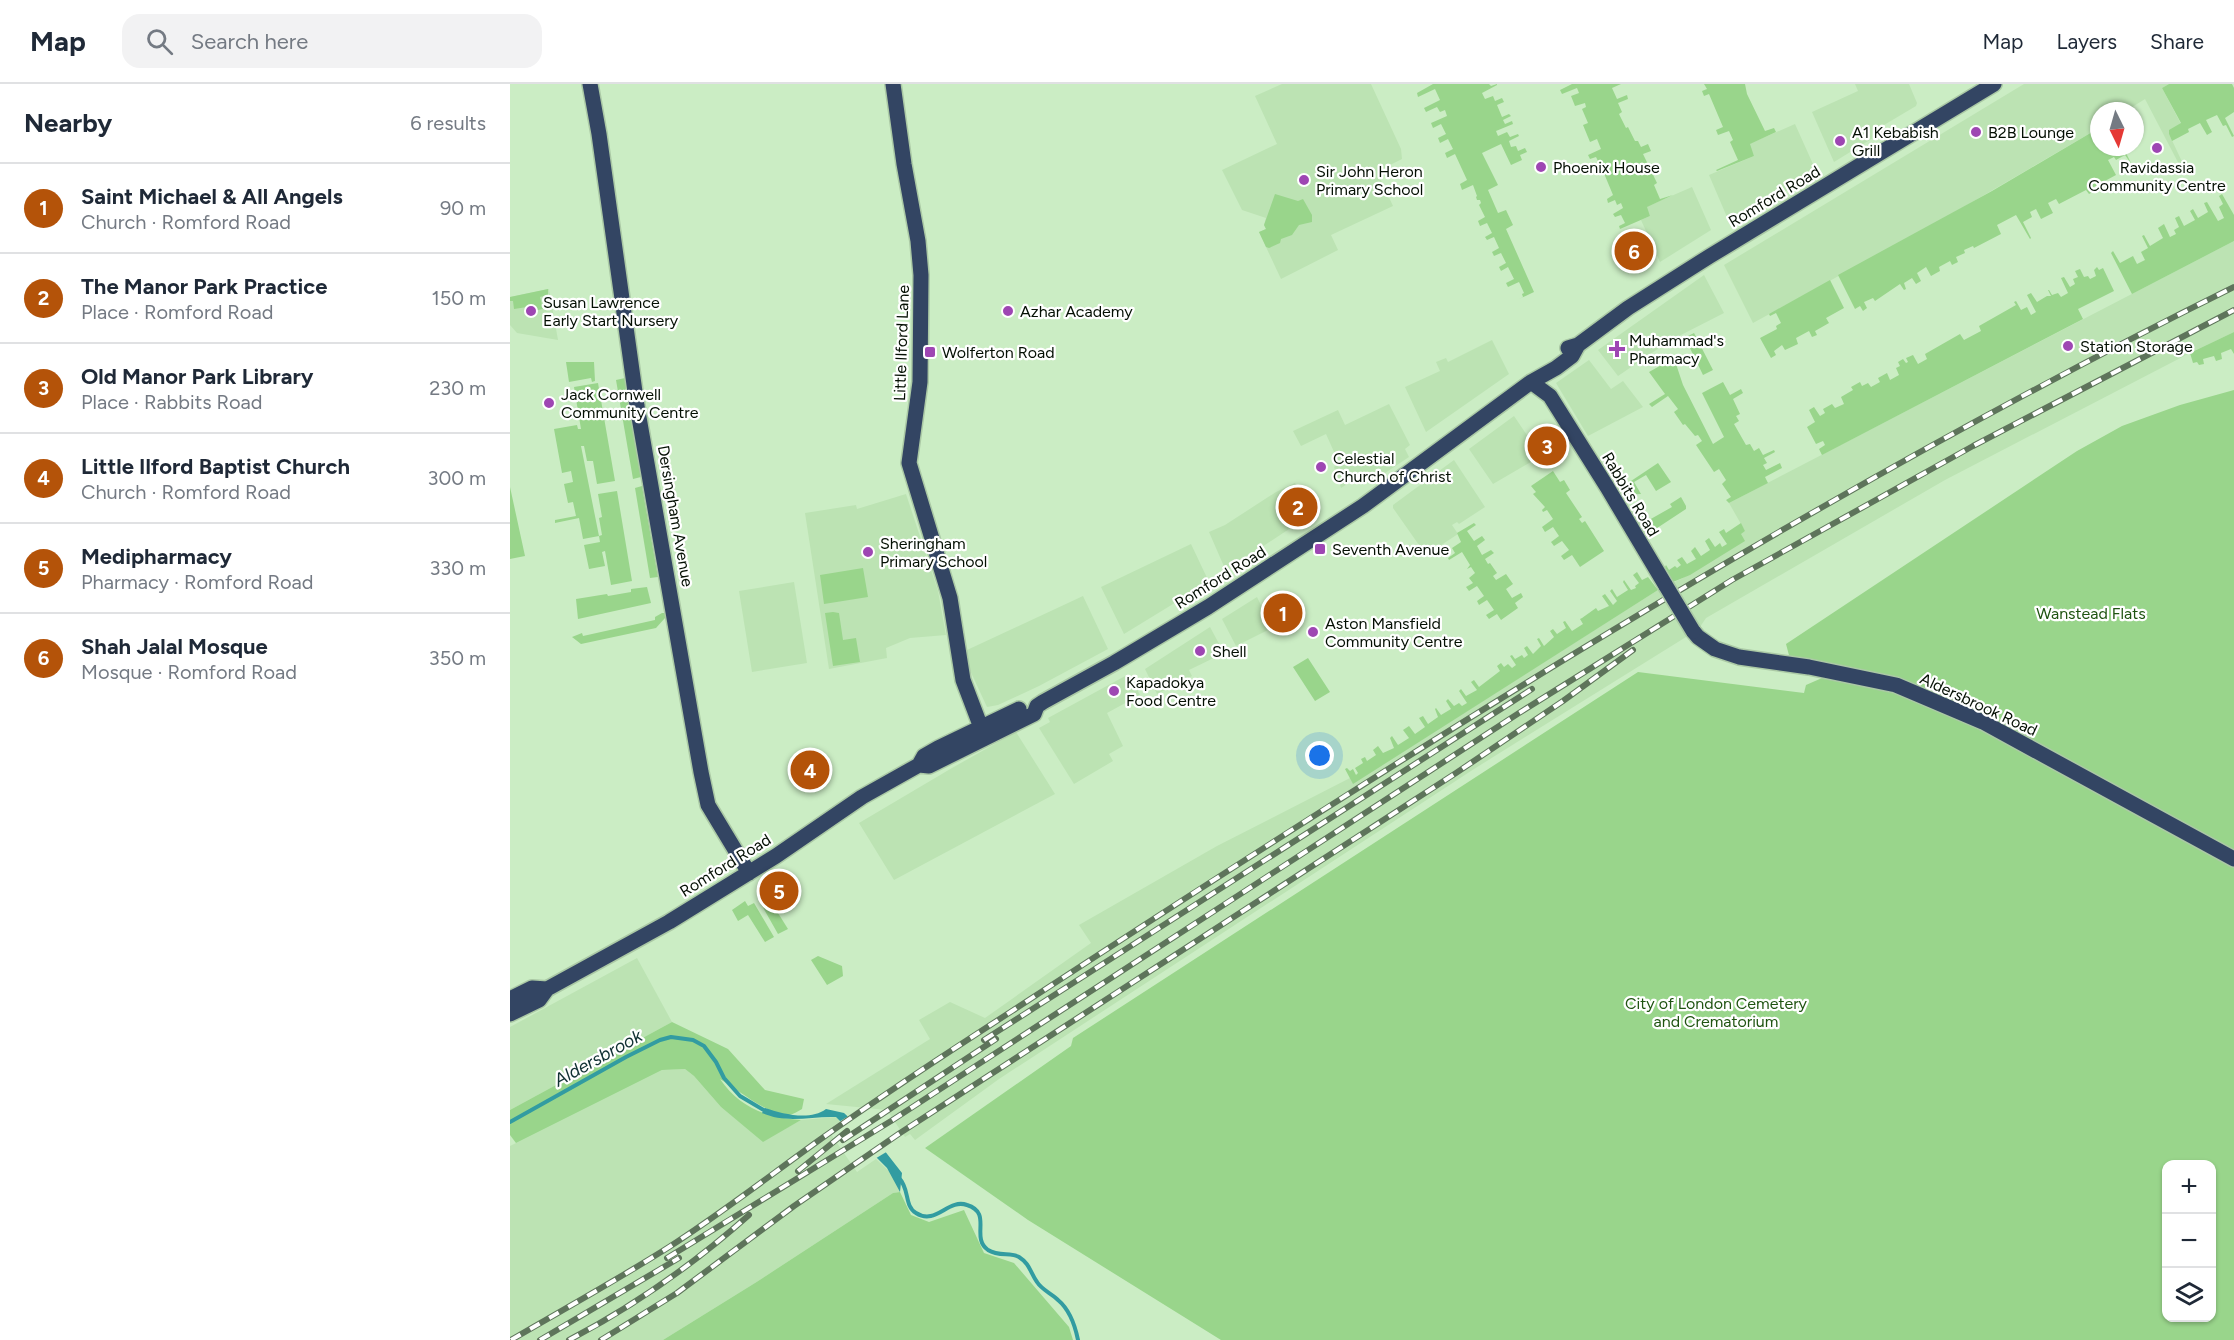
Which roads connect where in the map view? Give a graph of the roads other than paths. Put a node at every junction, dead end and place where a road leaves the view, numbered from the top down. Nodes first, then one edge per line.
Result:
1 (590, 84) edge
2 (892, 84) edge
3 (1994, 84) edge
4 (1531, 382) junction
5 (1694, 631) joint
6 (983, 732) junction
7 (2234, 858) edge
8 (749, 873) junction
9 (547, 989) junction
10 (510, 999) edge
11 (510, 1014) edge

1 - 8 main road, Dersingham Avenue
2 - 6 main road, Little Ilford Lane
3 - 4 main road, Romford Road
4 - 5 main road, Rabbits Road, bridge
4 - 6 main road, Romford Road
5 - 7 main road, Aldersbrook Road
6 - 8 main road, Romford Road
8 - 9 main road, Romford Road
9 - 10 main road, Romford Road
9 - 11 main road, Romford Road

